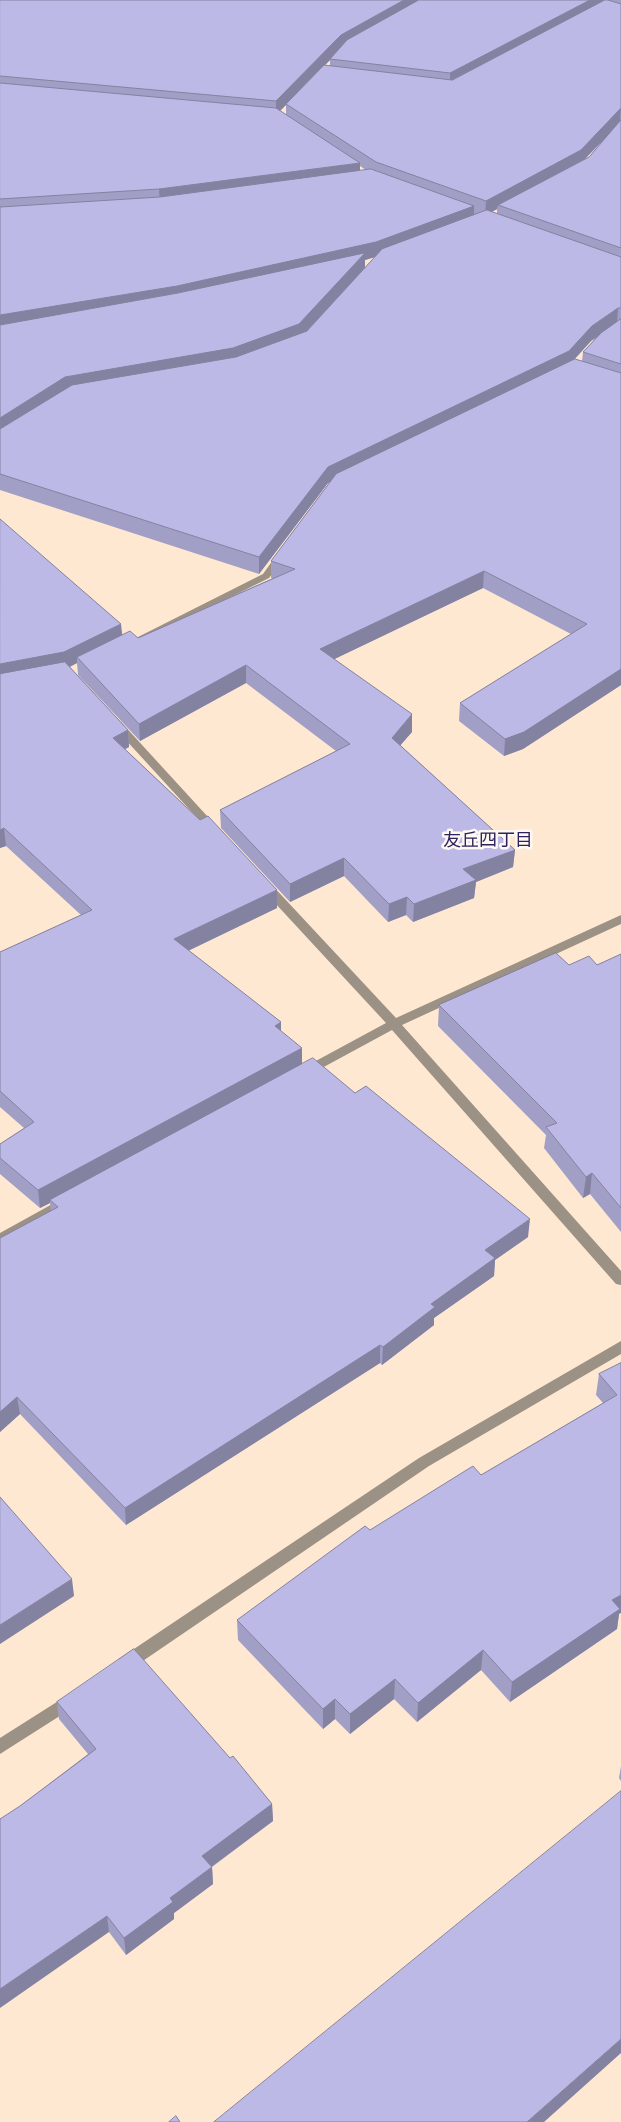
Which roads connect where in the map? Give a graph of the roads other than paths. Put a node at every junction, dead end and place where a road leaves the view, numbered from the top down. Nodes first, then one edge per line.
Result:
1 (288, 546) edge
2 (132, 642) edge
3 (110, 717) edge
4 (225, 841) edge
5 (258, 878) edge
6 (621, 919) edge
7 (394, 1024) junction
8 (290, 1079) edge
9 (77, 1196) edge
10 (0, 1239) edge
11 (621, 1280) edge
12 (621, 1347) edge
13 (114, 1670) edge
14 (82, 1692) edge
15 (0, 1747) edge

1 - 2 street
3 - 4 street
5 - 7 street
6 - 7 street
7 - 8 street
7 - 11 street
9 - 10 street
12 - 13 street
14 - 15 street

